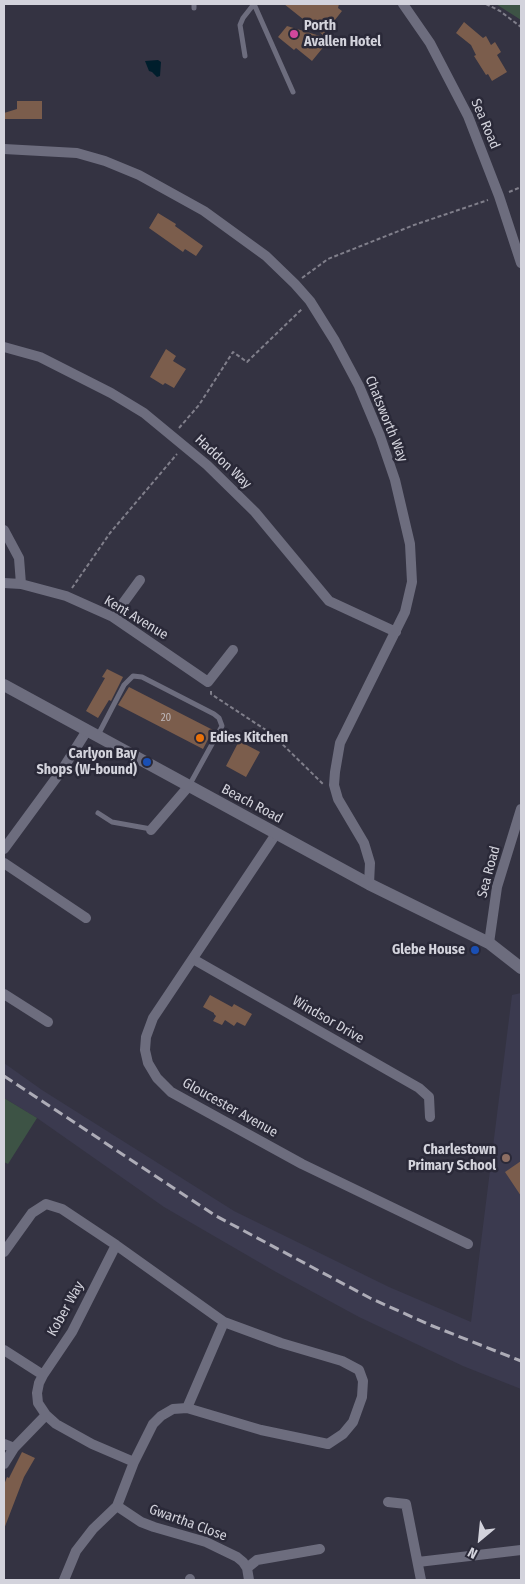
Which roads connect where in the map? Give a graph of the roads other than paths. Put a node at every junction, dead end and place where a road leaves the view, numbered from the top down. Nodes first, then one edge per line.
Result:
1 (254, 4) edge
2 (403, 4) edge
3 (245, 56) dead end
4 (293, 92) dead end
5 (4, 149) edge
6 (521, 264) edge
7 (4, 347) edge
8 (4, 530) edge
9 (140, 580) dead end
10 (4, 584) edge
11 (20, 584) junction
12 (113, 617) junction
13 (396, 632) junction
14 (234, 650) dead end
15 (4, 686) edge
16 (92, 734) junction
17 (188, 787) junction
18 (521, 809) edge
19 (98, 813) dead end
20 (152, 830) joint
21 (276, 834) junction
22 (4, 849) edge
23 (4, 863) edge
24 (369, 884) junction
25 (86, 918) dead end
26 (489, 943) junction
27 (193, 959) junction
28 (521, 968) edge
29 (4, 994) edge
30 (48, 1022) dead end
31 (430, 1117) dead end
32 (468, 1244) dead end
33 (116, 1245) junction
34 (4, 1252) edge
35 (224, 1322) junction
36 (4, 1350) edge
37 (43, 1374) junction
38 (188, 1408) junction
39 (46, 1415) junction
40 (4, 1444) edge
41 (14, 1448) junction
42 (134, 1462) junction
43 (4, 1464) edge
44 (388, 1502) dead end
45 (117, 1506) junction
46 (320, 1549) dead end
47 (521, 1550) edge
48 (418, 1562) junction
49 (247, 1568) junction
50 (64, 1580) edge
51 (249, 1580) edge
52 (421, 1580) edge

1 - 3 lane
1 - 4 lane
2 - 6 street, Sea Road
5 - 13 street, Chatsworth Way
7 - 13 street, Haddon Way
8 - 11 street
9 - 12 street
10 - 11 street, Kent Avenue
11 - 12 street, Kent Avenue
12 - 14 street, Kent Avenue
13 - 24 street, Chatsworth Way
15 - 16 street, Beach Road
16 - 17 street, Beach Road
16 - 17 lane
16 - 22 street
17 - 20 street
17 - 21 street, Beach Road
18 - 26 street, Sea Road
19 - 20 lane
21 - 24 street, Beach Road
21 - 27 street, Gloucester Avenue
23 - 25 street
24 - 26 street, Beach Road
26 - 28 street, Beach Road
27 - 31 street, Windsor Drive
27 - 32 street, Gloucester Avenue
29 - 30 street
33 - 34 street
33 - 35 street
33 - 37 street, Kober Way
35 - 38 street
35 - 38 street
36 - 37 street
37 - 39 street, Kober Way
38 - 42 street
39 - 41 street
39 - 42 street
40 - 41 street
41 - 43 street
42 - 45 street
44 - 48 street
45 - 49 street, Gwartha Close
45 - 50 street
46 - 49 street
47 - 48 street
48 - 52 street
49 - 51 street

